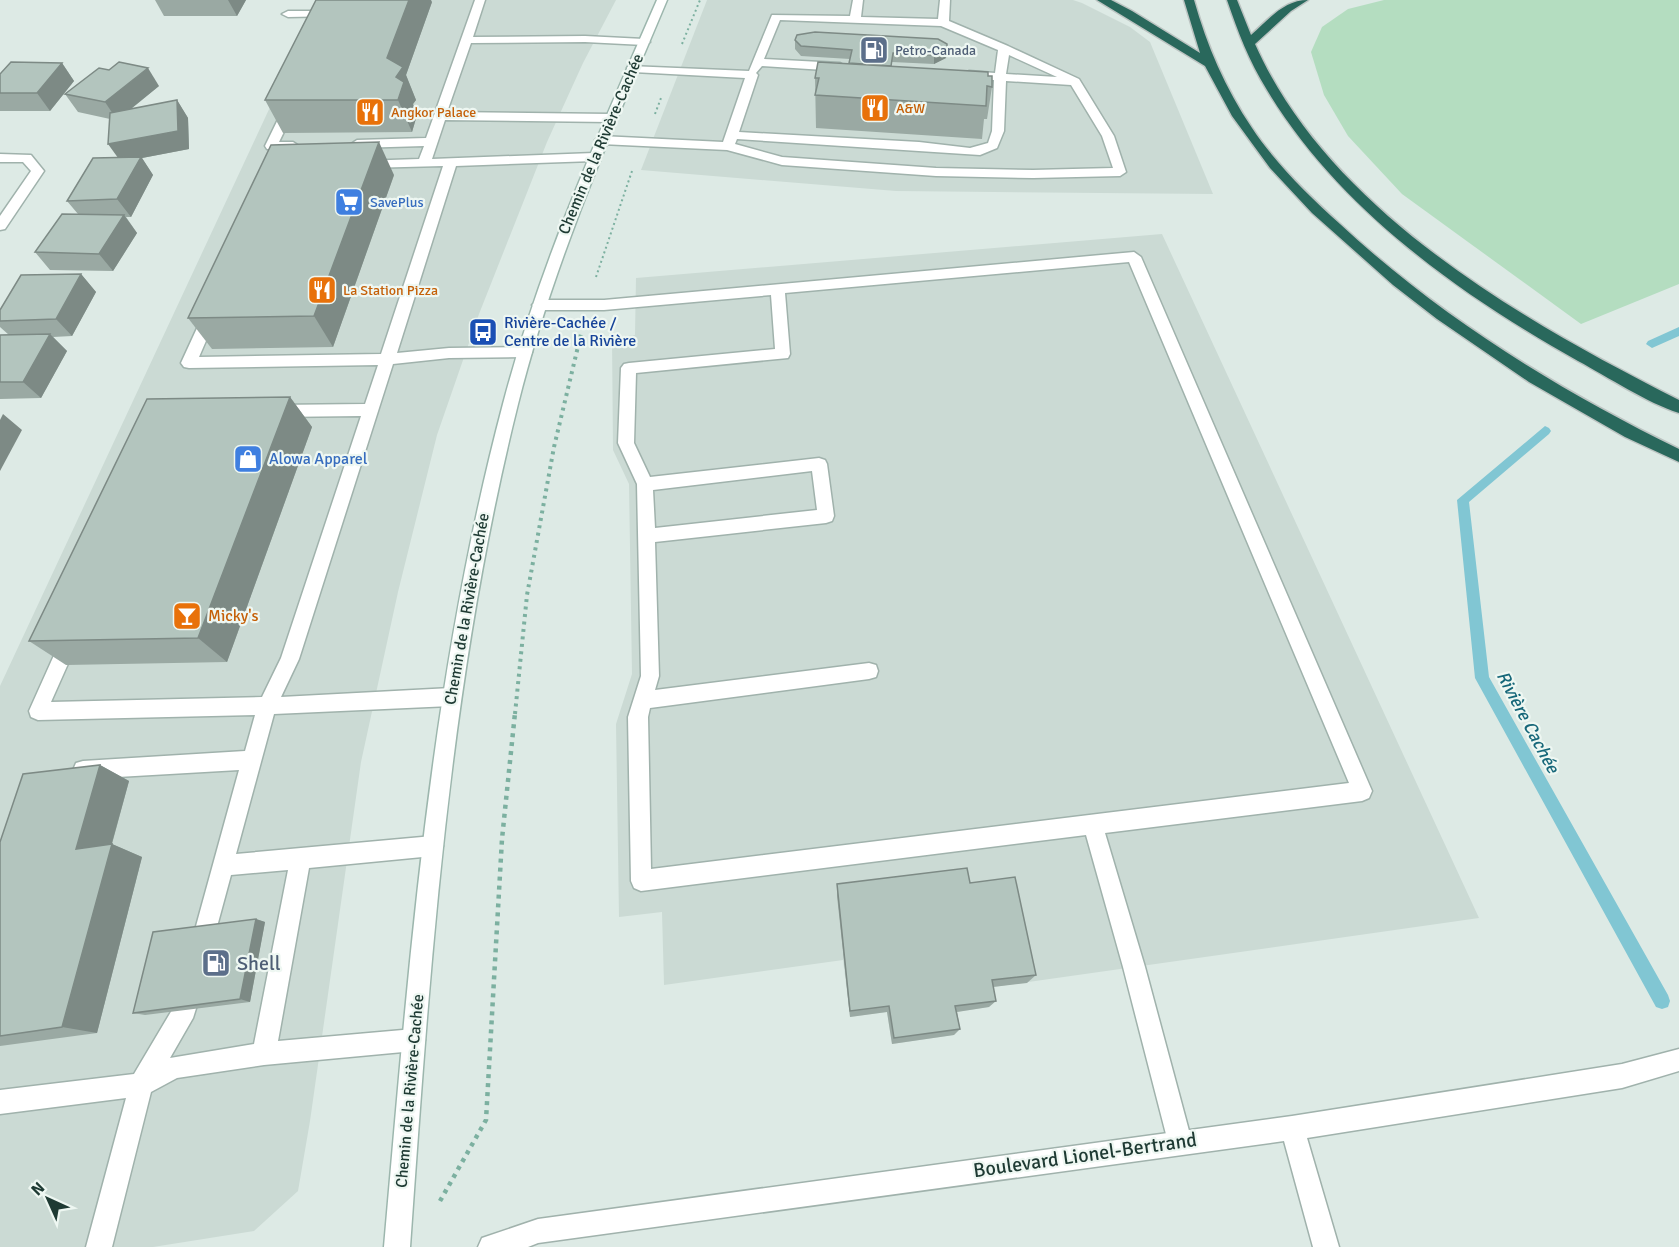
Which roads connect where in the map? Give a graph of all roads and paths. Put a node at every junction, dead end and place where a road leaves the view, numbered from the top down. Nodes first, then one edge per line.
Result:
1 (342, 0) edge
2 (480, 0) edge
3 (662, 0) edge
4 (700, 0) edge
5 (858, 0) edge
6 (945, 0) edge
7 (1102, 0) edge
8 (1189, 0) edge
9 (1232, 0) edge
10 (1303, 0) edge
11 (288, 14) dead end
12 (855, 20) junction
13 (879, 21) junction
14 (943, 23) junction
15 (876, 36) edge
16 (466, 40) junction
17 (644, 42) junction
18 (1248, 44) junction
19 (1004, 48) junction
20 (679, 52) dead end
21 (758, 62) junction
22 (1208, 63) junction
23 (633, 68) junction
24 (850, 68) edge
25 (752, 75) junction
26 (960, 75) edge
27 (1000, 77) junction
28 (1075, 82) junction
29 (664, 89) dead end
30 (295, 95) edge
31 (440, 116) junction
32 (610, 118) junction
33 (652, 122) dead end
34 (601, 140) junction
35 (729, 140) junction
36 (430, 142) junction
37 (339, 144) edge
38 (305, 145) edge
39 (594, 157) junction
40 (0, 158) edge
41 (451, 162) junction
42 (424, 163) junction
43 (357, 165) edge
44 (633, 166) dead end
45 (0, 226) edge
46 (594, 283) dead end
47 (778, 289) junction
48 (219, 297) edge
49 (539, 305) junction
50 (582, 327) dead end
51 (525, 352) junction
52 (387, 359) junction
53 (1679, 407) edge
54 (370, 410) junction
55 (254, 412) edge
56 (1679, 456) edge
57 (645, 484) junction
58 (647, 536) junction
59 (76, 626) edge
60 (869, 671) dead end
61 (451, 697) junction
62 (643, 700) junction
63 (267, 706) junction
64 (252, 760) junction
65 (69, 771) edge
66 (1093, 825) junction
67 (433, 846) junction
68 (300, 859) junction
69 (223, 865) junction
70 (414, 1040) junction
71 (264, 1054) junction
72 (1679, 1060) edge
73 (141, 1085) junction
74 (0, 1102) edge
75 (1292, 1128) junction
76 (1180, 1142) junction
77 (435, 1208) dead end
78 (99, 1247) edge
79 (397, 1247) edge
80 (491, 1247) edge
81 (1326, 1247) edge

1 - 11 street
2 - 16 street
3 - 17 street, Chemin de la Rivière-Cachée
4 - 20 path
5 - 12 street
6 - 14 street
7 - 22 highway
8 - 22 highway
9 - 18 highway
10 - 18 highway
12 - 13 street
12 - 21 street
13 - 14 street
13 - 15 street
14 - 19 street
16 - 17 street
16 - 31 street
17 - 23 street, Chemin de la Rivière-Cachée
18 - 53 highway
19 - 27 street
19 - 28 street
21 - 24 street
21 - 25 street
22 - 56 highway
23 - 25 street
23 - 32 street, Chemin de la Rivière-Cachée
25 - 35 street
26 - 27 street
27 - 28 street
27 - 35 street
28 - 35 street
29 - 33 path
30 - 38 street
31 - 32 street
31 - 36 street
32 - 34 street, Chemin de la Rivière-Cachée
34 - 35 street
34 - 39 street, Chemin de la Rivière-Cachée
36 - 37 street
36 - 42 street
39 - 41 street
39 - 49 street, Chemin de la Rivière-Cachée
40 - 45 street
41 - 42 street
41 - 52 street
42 - 43 street
44 - 46 path
47 - 49 street
47 - 57 street
47 - 66 street
48 - 52 street
49 - 51 street, Chemin de la Rivière-Cachée
50 - 77 path
51 - 52 street
51 - 61 street, Chemin de la Rivière-Cachée
52 - 54 street
54 - 55 street
54 - 63 street
57 - 58 street
57 - 58 street
58 - 62 street
59 - 63 street
60 - 62 street
61 - 63 street
61 - 67 street, Chemin de la Rivière-Cachée
62 - 66 street
63 - 64 street
64 - 65 street
64 - 69 street
66 - 76 street
67 - 68 street
67 - 70 street, Chemin de la Rivière-Cachée
68 - 69 street
68 - 71 street
69 - 73 street
70 - 71 street
70 - 79 street, Chemin de la Rivière-Cachée
71 - 73 street
72 - 75 street, Boulevard Lionel-Bertrand
73 - 74 street
73 - 78 street
75 - 76 street, Boulevard Lionel-Bertrand
75 - 81 street
76 - 80 street, Boulevard Lionel-Bertrand

